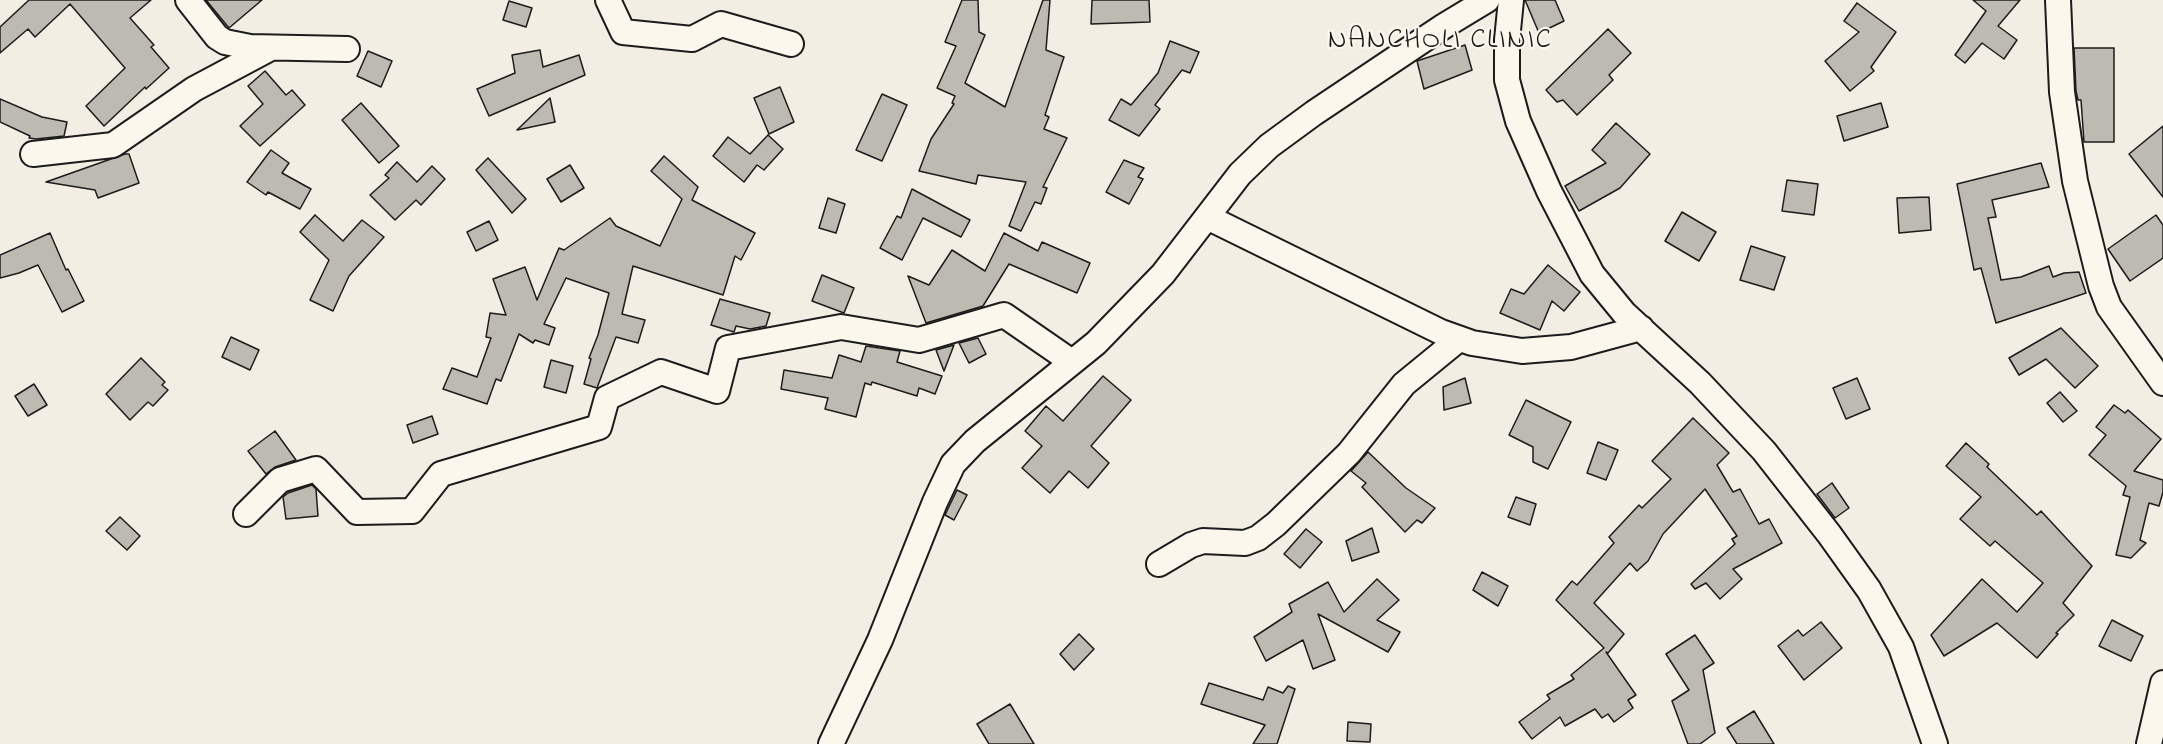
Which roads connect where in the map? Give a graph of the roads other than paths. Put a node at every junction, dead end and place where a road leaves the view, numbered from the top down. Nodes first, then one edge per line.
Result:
1 (188, 0) edge
2 (608, 0) edge
3 (1487, 0) edge
4 (1511, 0) edge
5 (2058, 0) edge
6 (791, 44) dead end
7 (271, 48) junction
8 (348, 49) dead end
9 (33, 154) dead end
10 (1207, 216) junction
11 (1641, 328) junction
12 (1459, 339) junction
13 (1072, 362) junction
14 (2163, 383) edge
15 (246, 514) dead end
16 (1159, 564) dead end
17 (2163, 683) edge
18 (831, 744) edge
19 (1935, 744) edge
20 (2149, 744) edge

1 - 7 street
2 - 6 street
3 - 10 street
4 - 11 street
5 - 14 street
7 - 8 street
7 - 9 street
10 - 12 street
10 - 13 street
11 - 12 street
11 - 19 street
12 - 16 street
13 - 15 street
13 - 18 street
17 - 20 street

